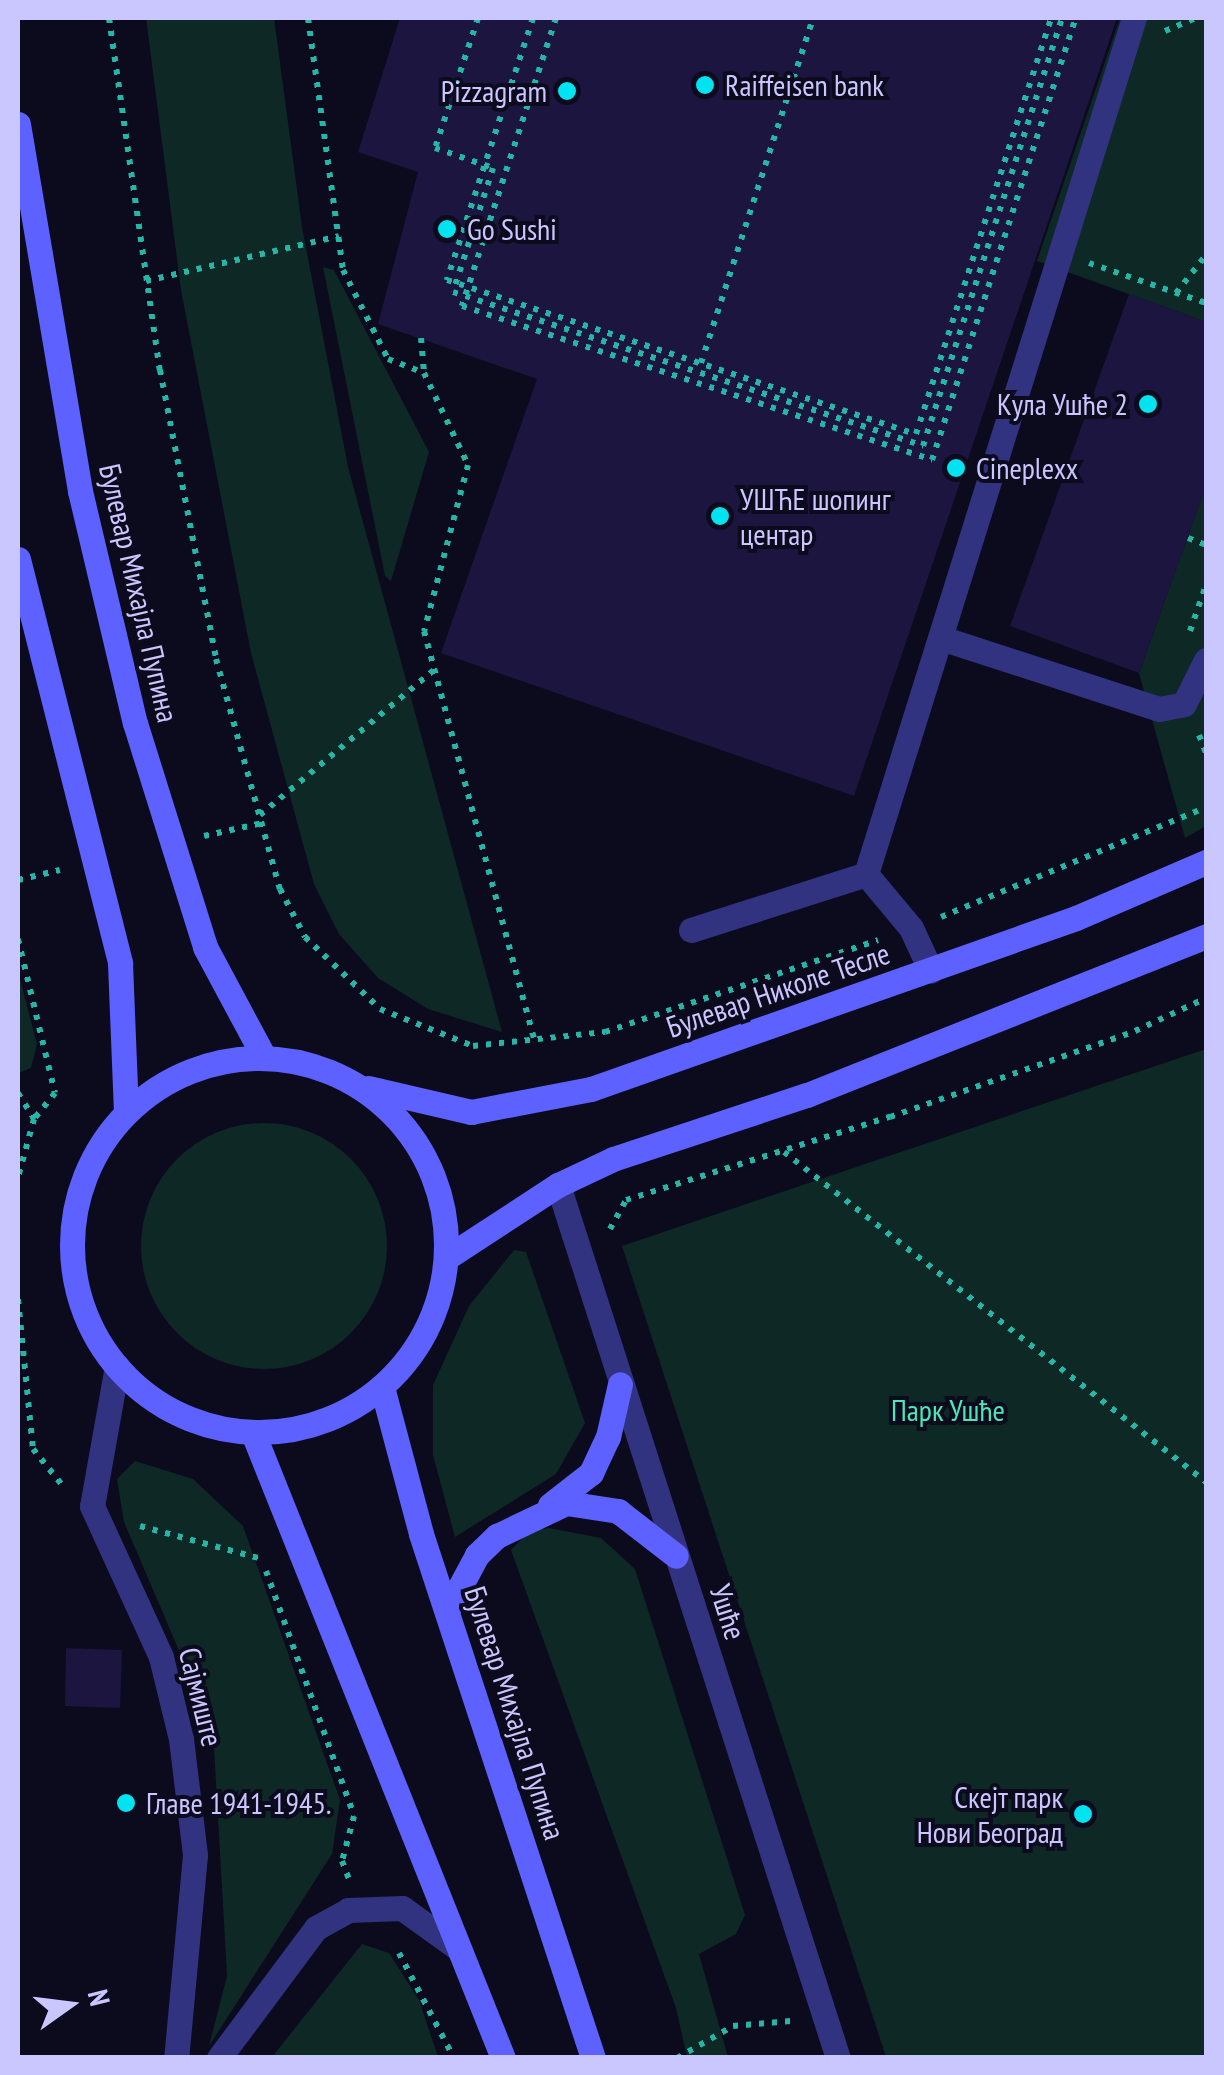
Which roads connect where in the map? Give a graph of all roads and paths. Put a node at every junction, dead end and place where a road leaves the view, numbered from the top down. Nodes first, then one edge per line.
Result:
1 (109, 18) edge
2 (308, 18) edge
3 (478, 18) edge
4 (532, 18) edge
5 (556, 18) edge
6 (812, 18) edge
7 (1052, 18) edge
8 (1062, 18) edge
9 (1076, 18) edge
10 (1134, 18) edge
11 (18, 124) edge
12 (339, 236) junction
13 (1060, 253) junction
14 (1206, 255) edge
15 (146, 281) junction
16 (1176, 293) junction
17 (1206, 303) edge
18 (421, 338) dead end
19 (701, 363) junction
20 (424, 373) junction
21 (1188, 538) dead end
22 (1206, 545) edge
23 (18, 559) edge
24 (941, 638) junction
25 (1206, 660) edge
26 (435, 669) junction
27 (260, 815) junction
28 (1206, 862) edge
29 (866, 874) junction
30 (691, 930) dead end
31 (1206, 936) edge
32 (18, 939) edge
33 (931, 971) junction
34 (1206, 998) edge
35 (264, 1057) junction
36 (358, 1086) junction
37 (18, 1094) edge
38 (126, 1112) junction
39 (34, 1119) junction
40 (783, 1151) junction
41 (18, 1176) edge
42 (558, 1186) junction
43 (616, 1246) dead end
44 (446, 1258) junction
45 (117, 1366) junction
46 (620, 1384) junction
47 (382, 1388) junction
48 (253, 1432) junction
49 (1206, 1482) edge
50 (541, 1510) junction
51 (260, 1556) dead end
52 (676, 1556) junction
53 (448, 1610) junction
54 (361, 1906) junction
55 (459, 1949) junction
56 (800, 2040) dead end
57 (176, 2058) edge
58 (219, 2058) edge
59 (454, 2058) edge
60 (502, 2058) edge
61 (593, 2058) edge
62 (677, 2058) edge
63 (838, 2058) edge

1 - 15 path
2 - 12 path
3 - 8 path
4 - 19 path
5 - 9 path
6 - 19 path
7 - 19 path
10 - 13 street
11 - 35 main road, Булевар Михајла Пупина
12 - 15 path
12 - 20 path
13 - 16 path
13 - 24 street
14 - 16 path
15 - 27 path
16 - 17 path
18 - 20 path
20 - 26 path
21 - 22 path
23 - 38 main road
24 - 25 street
24 - 29 street
26 - 27 path
26 - 27 path
28 - 33 main road, Булевар Николе Тесле
29 - 30 street
29 - 33 street
31 - 42 main road
32 - 39 path
33 - 36 main road, Булевар Николе Тесле
34 - 40 path
35 - 36 main road
35 - 38 main road
36 - 44 main road
37 - 39 path
38 - 45 main road
39 - 41 path
40 - 43 path
40 - 49 path
42 - 44 main road
42 - 46 street, Ушће
44 - 47 main road
45 - 48 main road
45 - 57 street, Сајмиште
46 - 50 main road
46 - 52 street, Ушће
47 - 48 main road
47 - 53 main road, Булевар Михајла Пупина
48 - 55 main road
50 - 52 main road
50 - 53 main road
51 - 54 path
52 - 63 street, Ушће
53 - 61 main road, Булевар Михајла Пупина
54 - 55 street
54 - 58 street
54 - 59 path
55 - 60 main road
56 - 62 path

